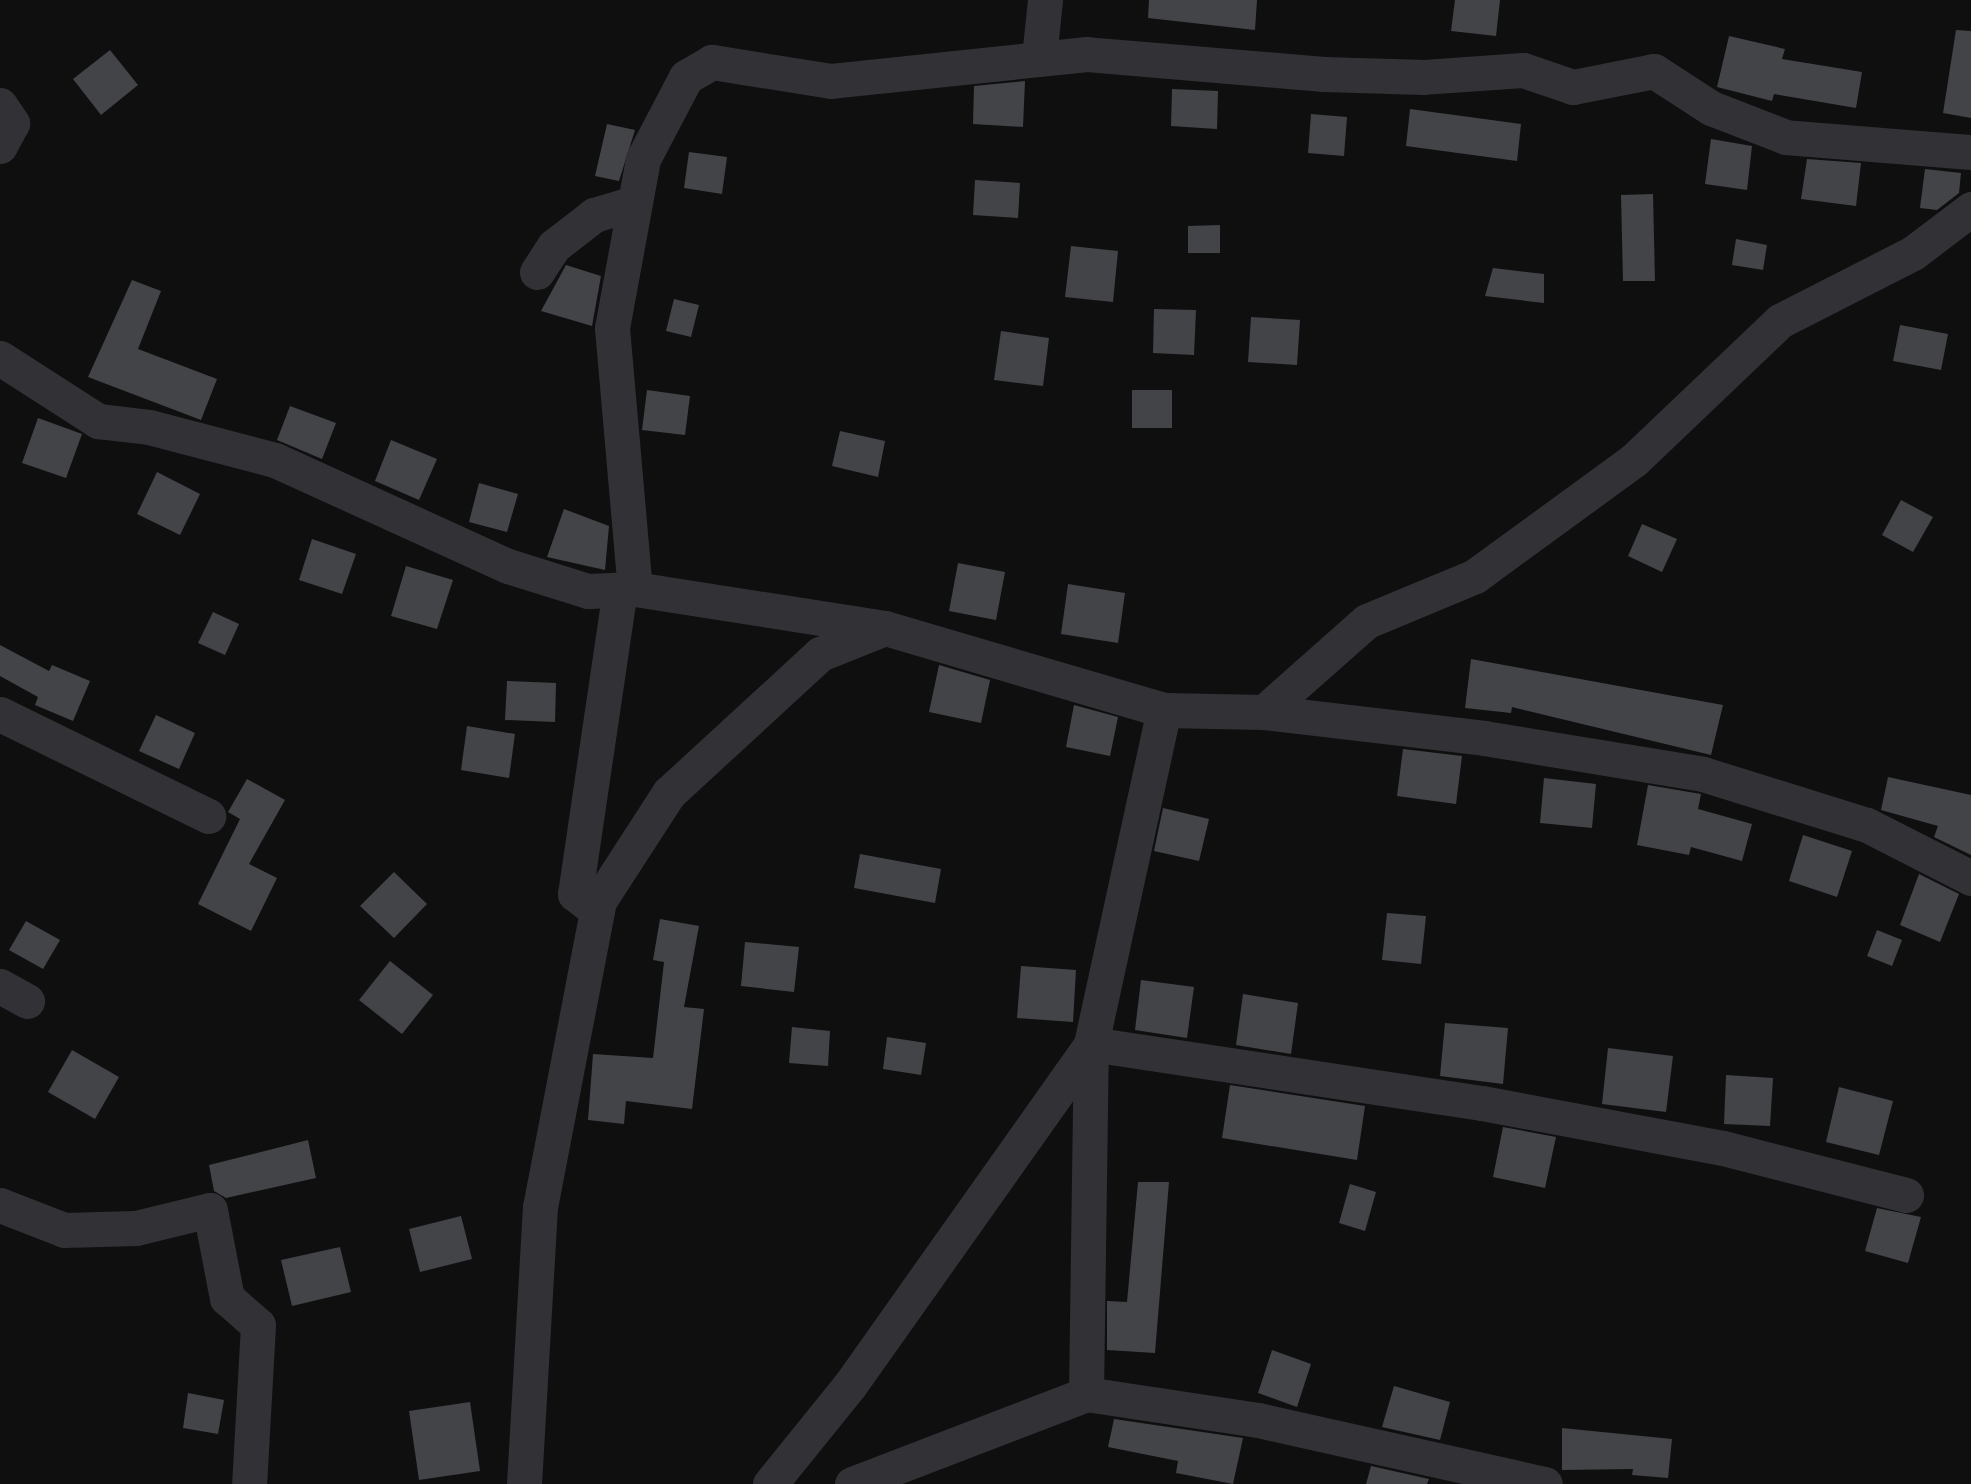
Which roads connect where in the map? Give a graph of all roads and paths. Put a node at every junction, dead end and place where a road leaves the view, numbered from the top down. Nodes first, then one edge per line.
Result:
1 (1045, 0) edge
2 (1039, 57) junction
3 (0, 105) edge
4 (0, 146) edge
5 (1971, 152) edge
6 (634, 203) junction
7 (1971, 209) edge
8 (537, 272) dead end
9 (0, 358) edge
10 (628, 589) junction
11 (885, 628) junction
12 (1164, 710) junction
13 (1264, 712) junction
14 (0, 715) edge
15 (208, 816) dead end
16 (1971, 878) edge
17 (597, 911) junction
18 (1091, 1044) junction
19 (1906, 1195) dead end
20 (0, 1205) edge
21 (1086, 1394) junction
22 (249, 1484) edge
23 (524, 1484) edge
24 (770, 1484) edge
25 (852, 1484) edge
26 (1545, 1484) edge

1 - 2 street
2 - 5 street
2 - 6 street
3 - 4 street
6 - 8 street
6 - 10 street
7 - 13 street
9 - 10 street
10 - 11 street
10 - 17 street
11 - 12 street
11 - 17 street
12 - 13 street
12 - 18 street
13 - 16 street
14 - 15 street
17 - 23 street
18 - 19 street
18 - 21 street
18 - 24 street
20 - 22 street
21 - 25 street
21 - 26 street

